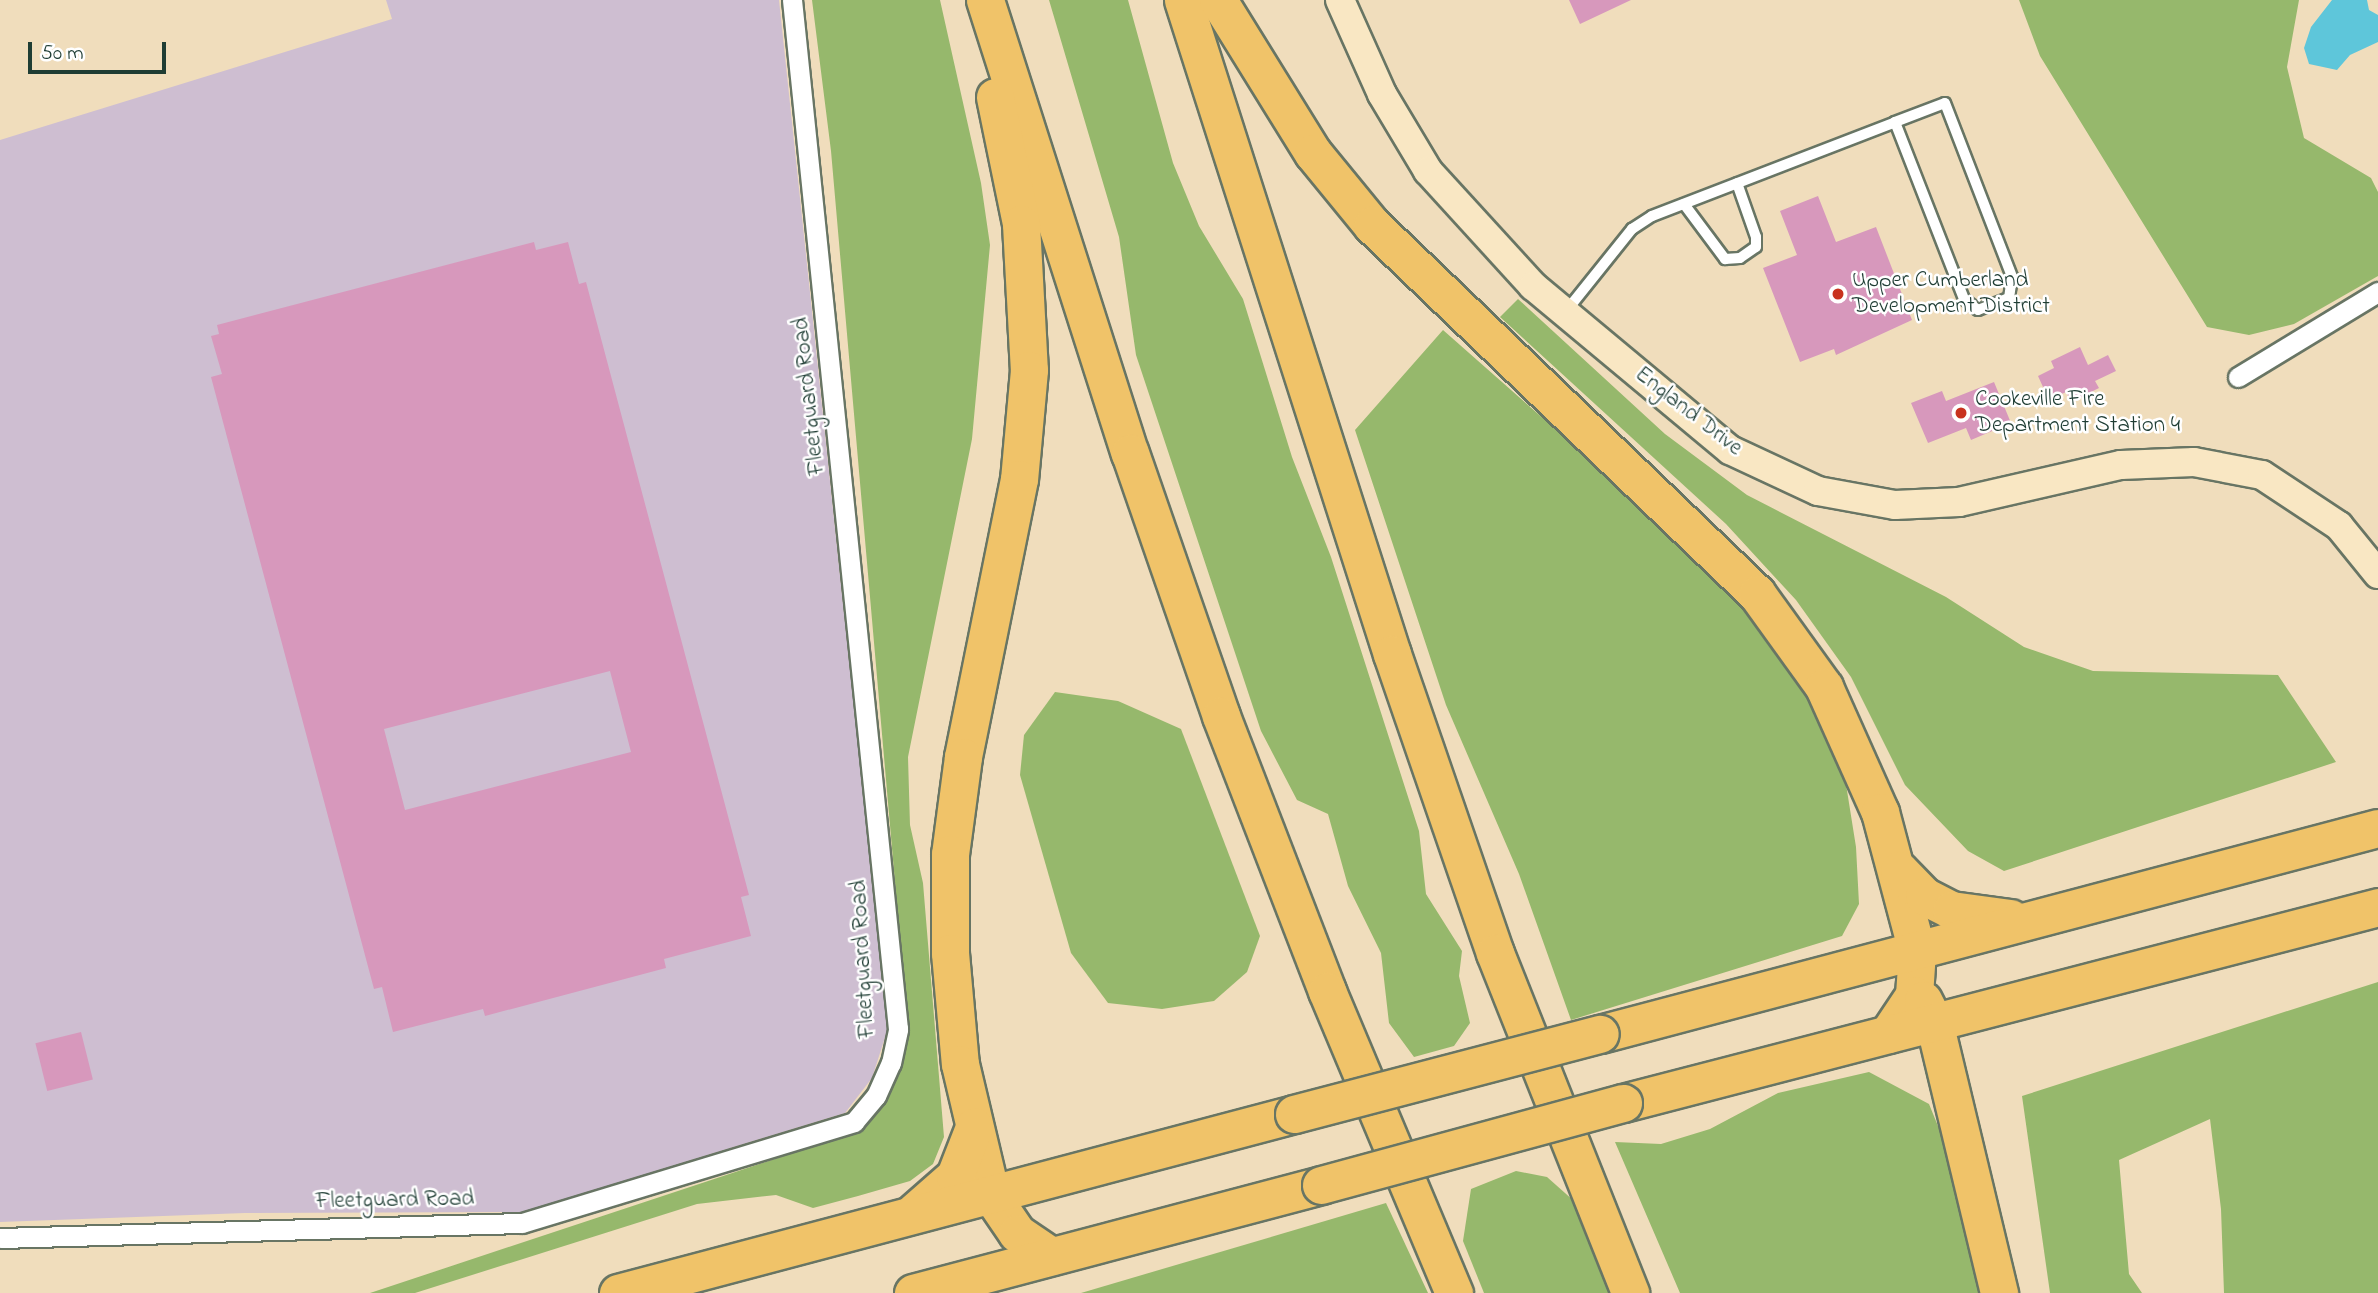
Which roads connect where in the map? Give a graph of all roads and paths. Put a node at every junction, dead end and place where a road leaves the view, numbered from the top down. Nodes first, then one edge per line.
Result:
1 (792, 0) edge
2 (975, 0) edge
3 (985, 0) edge
4 (1183, 0) edge
5 (1218, 0) edge
6 (1340, 0) edge
7 (1895, 122) junction
8 (1737, 183) junction
9 (1684, 204) junction
10 (2378, 292) edge
11 (1564, 313) junction
12 (2238, 377) dead end
13 (2378, 574) edge
14 (2378, 828) edge
15 (1899, 870) junction
16 (2378, 907) edge
17 (2036, 919) junction
18 (1917, 951) junction
19 (1846, 969) junction
20 (1915, 989) junction
21 (2035, 995) junction
22 (1934, 1022) junction
23 (1888, 1034) junction
24 (1949, 1083) junction
25 (974, 1127) junction
26 (1060, 1177) junction
27 (991, 1195) junction
28 (909, 1217) junction
29 (1014, 1229) junction
30 (0, 1238) edge
31 (1051, 1256) junction
32 (1016, 1280) edge
33 (618, 1293) edge
34 (921, 1293) edge
35 (1454, 1293) edge
36 (1630, 1293) edge
37 (1998, 1293) edge

1 - 30 street, Fleetguard Road
2 - 25 highway
3 - 35 highway
4 - 36 highway
5 - 15 highway
6 - 11 street, England Drive
7 - 7 lane
7 - 8 lane
8 - 9 lane
8 - 9 lane
9 - 11 lane
10 - 12 street
11 - 13 street, England Drive
14 - 17 highway
15 - 17 highway
15 - 18 highway
16 - 21 highway
17 - 18 highway
18 - 19 highway
18 - 20 highway
19 - 20 highway
19 - 26 highway, bridge
20 - 22 highway
20 - 23 highway
21 - 22 highway
21 - 24 highway
22 - 23 highway
22 - 24 highway
23 - 31 highway, bridge
24 - 37 highway
25 - 27 highway
25 - 28 highway
26 - 27 highway
26 - 29 highway
27 - 28 highway
27 - 29 highway
28 - 33 highway
29 - 31 highway
29 - 32 highway
31 - 32 highway
32 - 34 highway

